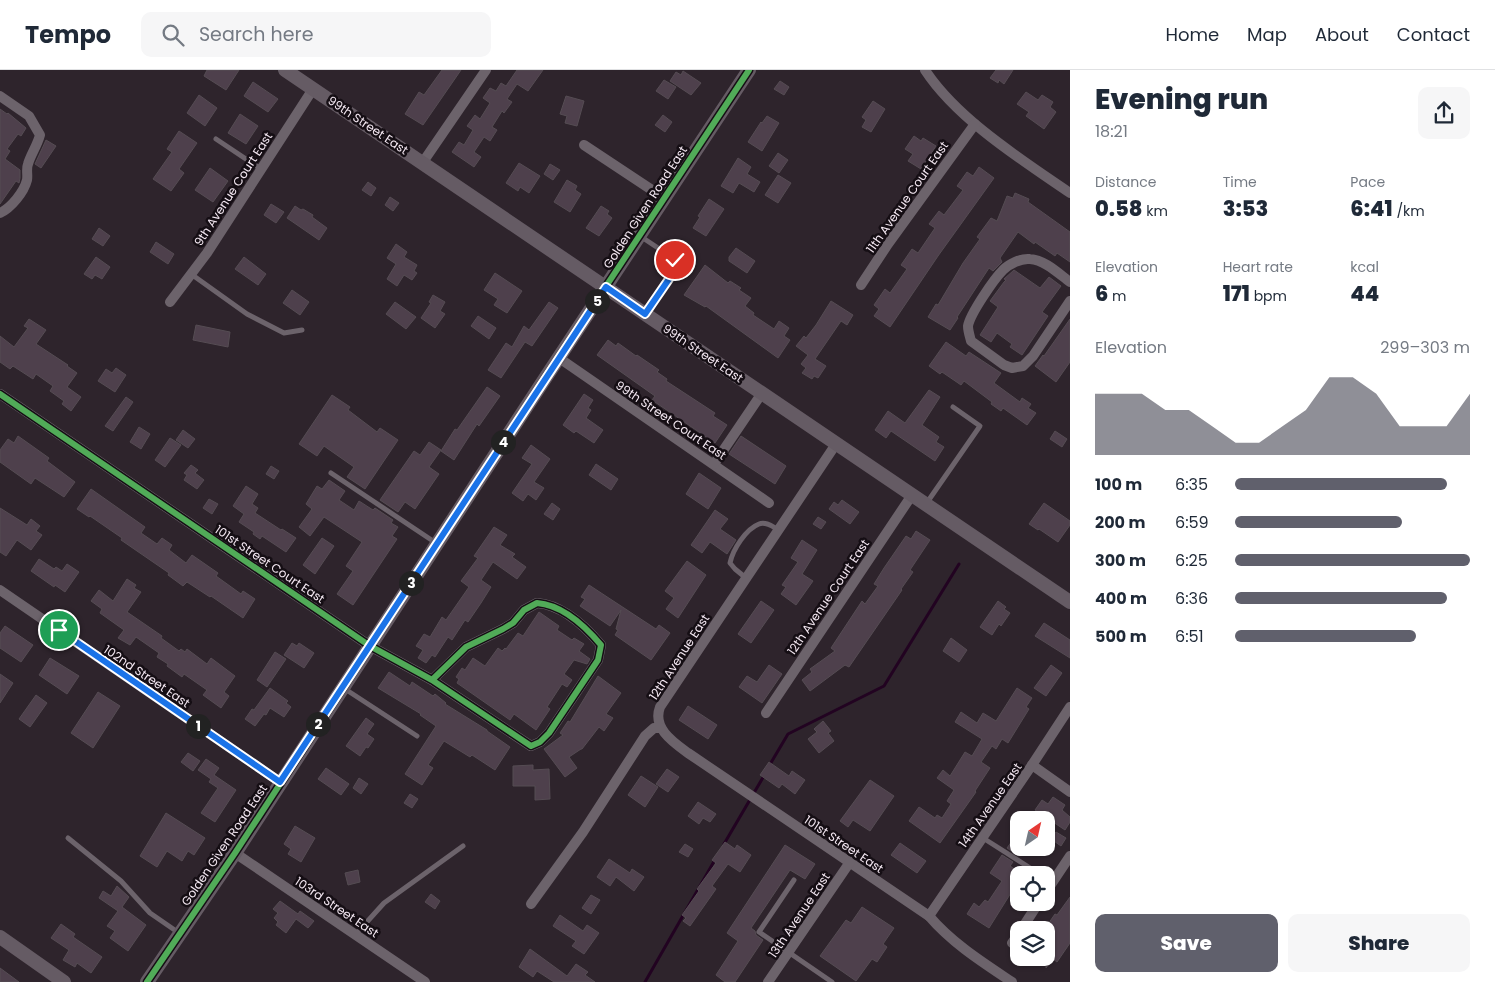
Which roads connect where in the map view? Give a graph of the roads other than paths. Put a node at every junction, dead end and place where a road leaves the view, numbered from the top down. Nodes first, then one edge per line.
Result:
1 (285, 70) edge
2 (486, 70) edge
3 (749, 70) edge
4 (925, 70) edge
5 (313, 88) junction
6 (0, 96) edge
7 (974, 124) junction
8 (216, 138) dead end
9 (584, 145) dead end
10 (423, 162) junction
11 (261, 169) junction
12 (1070, 193) edge
13 (664, 198) junction
14 (0, 213) edge
15 (640, 236) junction
16 (664, 252) dead end
17 (675, 260) dead end
18 (191, 274) junction
19 (1070, 282) edge
20 (861, 285) dead end
21 (606, 287) junction
22 (1070, 301) edge
23 (170, 302) dead end
24 (645, 314) junction
25 (302, 330) dead end
26 (559, 358) junction
27 (762, 393) junction
28 (0, 394) edge
29 (953, 407) dead end
30 (836, 444) junction
31 (714, 464) junction
32 (331, 473) dead end
33 (912, 495) junction
34 (770, 503) dead end
35 (925, 504) junction
36 (779, 530) junction
37 (437, 543) junction
38 (746, 578) junction
39 (0, 590) edge
40 (1070, 602) edge
41 (370, 646) junction
42 (432, 680) junction
43 (343, 687) junction
44 (1070, 706) edge
45 (766, 713) dead end
46 (661, 728) junction
47 (417, 736) dead end
48 (1032, 765) junction
49 (280, 782) junction
50 (1070, 792) edge
51 (68, 838) dead end
52 (982, 838) junction
53 (463, 846) dead end
54 (235, 853) junction
55 (1070, 856) edge
56 (850, 862) junction
57 (1027, 866) edge
58 (1055, 873) edge
59 (794, 880) dead end
60 (531, 904) dead end
61 (929, 916) junction
62 (180, 933) junction
63 (355, 935) junction
64 (0, 937) edge
65 (789, 952) junction
66 (64, 982) edge
67 (147, 982) edge
68 (425, 982) edge
69 (768, 982) edge
70 (832, 982) edge
71 (1012, 982) edge

1 - 5 street, 99th Street East
2 - 10 street
3 - 13 street, Golden Given Road East
4 - 7 street
5 - 10 street, 99th Street East
5 - 11 street, 9th Avenue Court East
6 - 14 street
7 - 12 street
7 - 20 street, 11th Avenue Court East
8 - 11 lane
9 - 13 street
10 - 21 street, 99th Street East
11 - 18 street, 9th Avenue Court East
13 - 15 street, Golden Given Road East
15 - 16 lane
15 - 21 street, Golden Given Road East
17 - 24 lane
18 - 23 street, 9th Avenue Court East
18 - 25 lane
19 - 22 street
21 - 24 street, 99th Street East
21 - 26 street, Golden Given Road East
24 - 27 street, 99th Street East
26 - 31 street, 99th Street Court East
26 - 37 street, Golden Given Road East
27 - 30 street, 99th Street East
27 - 31 street
28 - 41 street, 101st Street Court East
29 - 35 lane
30 - 33 street, 99th Street East
30 - 36 street, 12th Avenue East
31 - 34 street, 99th Street Court East
32 - 37 lane
33 - 35 street, 99th Street East
33 - 45 street, 12th Avenue Court East
35 - 40 street, 99th Street East
36 - 38 street, 12th Avenue East
36 - 38 lane
37 - 41 street, Golden Given Road East
38 - 46 street, 12th Avenue East
39 - 49 street, 102nd Street East
41 - 42 street, 101st Street Court East
41 - 43 street, Golden Given Road East
42 - 42 street, 101st Street Court East
43 - 47 lane
43 - 49 street, Golden Given Road East
44 - 48 street, 14th Avenue East
46 - 56 street, 101st Street East
46 - 60 street
48 - 50 street
48 - 52 street, 14th Avenue East
49 - 54 street, Golden Given Road East
51 - 62 lane
52 - 57 lane
52 - 61 street, 14th Avenue East
53 - 63 lane
54 - 62 street, Golden Given Road East
54 - 63 street, 103rd Street East
55 - 58 street
56 - 61 street, 101st Street East
56 - 65 street, 13th Avenue East
59 - 65 lane
61 - 71 street, 101st Street East
62 - 67 street, Golden Given Road East
63 - 68 street, 103rd Street East
64 - 66 street
65 - 69 street, 13th Avenue East
65 - 70 lane

